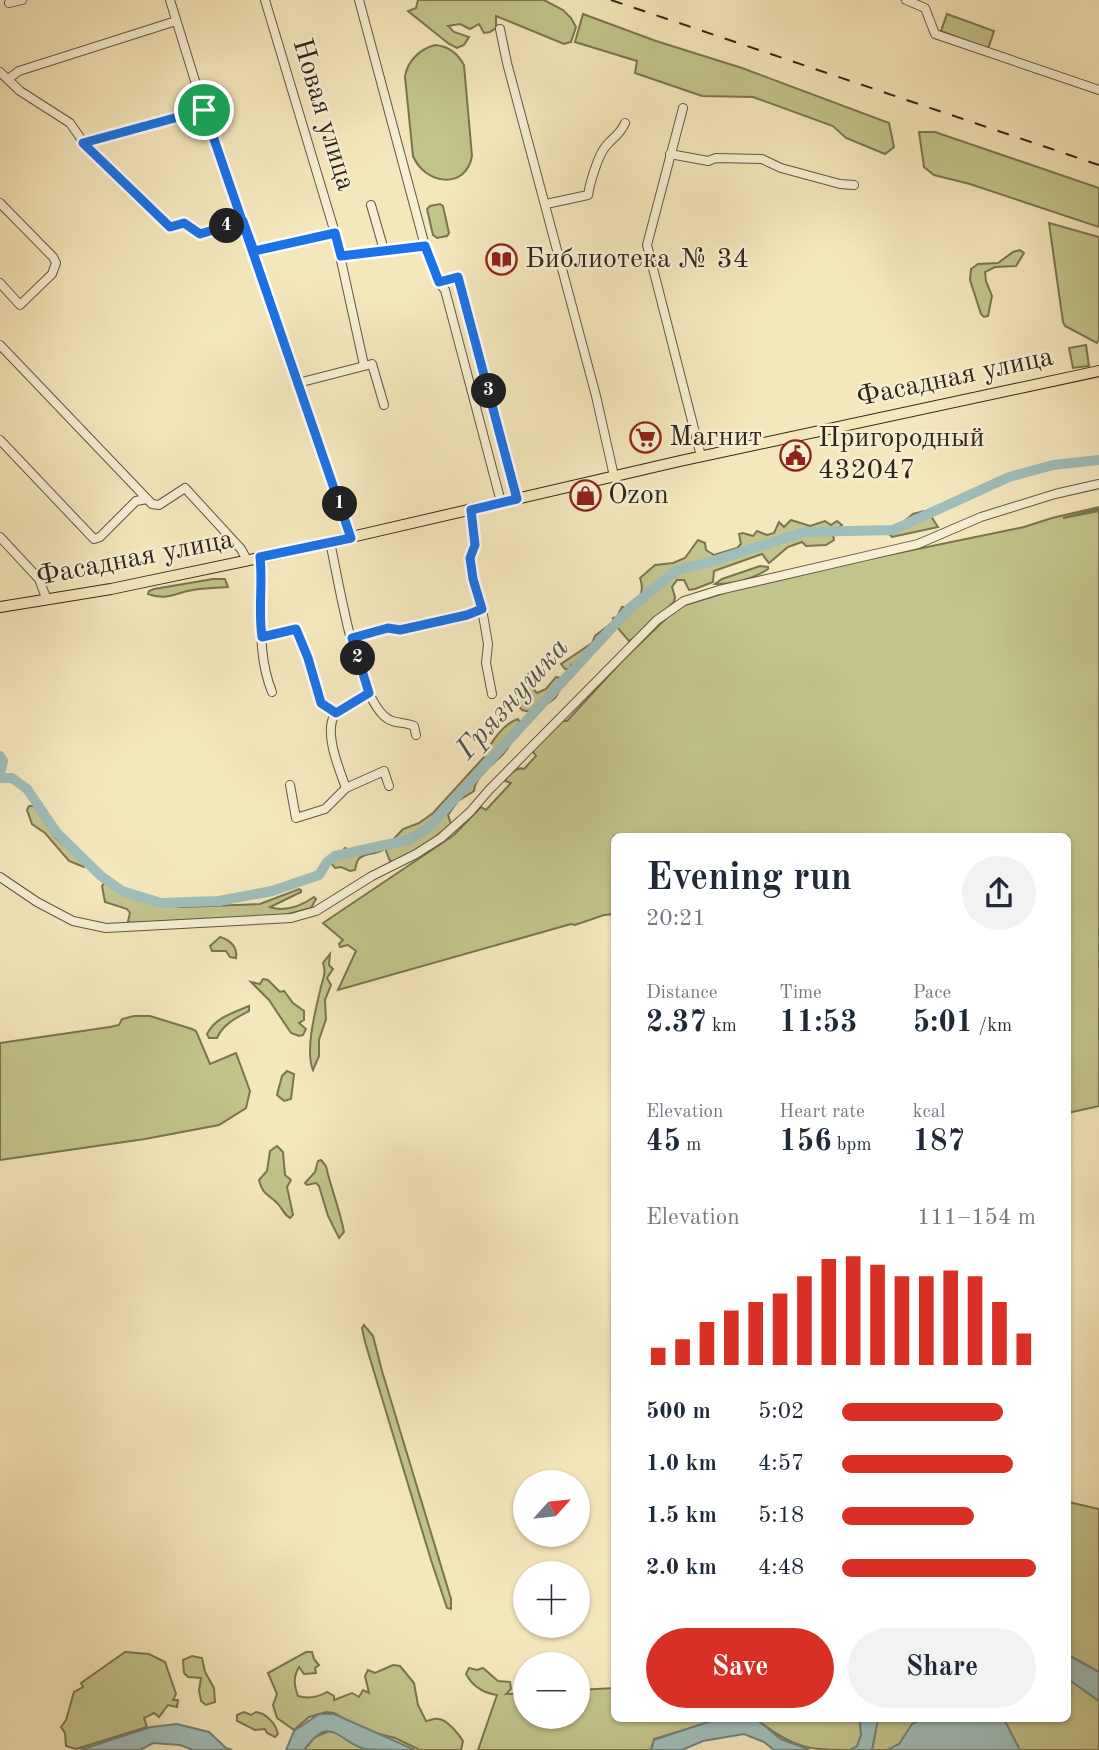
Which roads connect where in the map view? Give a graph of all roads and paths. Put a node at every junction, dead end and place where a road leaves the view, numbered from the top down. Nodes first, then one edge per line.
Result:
1 (22, 0) edge
2 (170, 0) edge
3 (265, 0) edge
4 (359, 0) edge
5 (906, 0) edge
6 (9, 3) dead end
7 (176, 21) junction
8 (500, 29) dead end
9 (0, 72) edge
10 (8, 79) junction
11 (1099, 90) edge
12 (683, 108) dead end
13 (204, 110) junction
14 (625, 123) dead end
15 (83, 143) junction
16 (670, 154) junction
17 (854, 185) dead end
18 (0, 203) edge
19 (546, 204) junction
20 (371, 205) dead end
21 (243, 221) junction
22 (335, 233) junction
23 (425, 246) junction
24 (384, 250) junction
25 (254, 251) junction
26 (341, 256) junction
27 (0, 282) edge
28 (439, 282) junction
29 (0, 345) edge
30 (363, 365) junction
31 (1099, 371) edge
32 (298, 383) junction
33 (384, 405) dead end
34 (0, 440) edge
35 (701, 456) junction
36 (614, 476) junction
37 (1099, 484) edge
38 (147, 499) junction
39 (517, 499) junction
40 (501, 502) junction
41 (471, 510) junction
42 (0, 537) edge
43 (351, 538) junction
44 (330, 542) junction
45 (260, 557) junction
46 (247, 560) junction
47 (47, 600) junction
48 (0, 607) edge
49 (482, 609) junction
50 (262, 637) junction
51 (352, 638) junction
52 (272, 692) dead end
53 (369, 693) junction
54 (492, 694) dead end
55 (336, 713) junction
56 (416, 735) dead end
57 (290, 785) dead end
58 (389, 786) dead end
59 (346, 788) junction
60 (0, 877) edge

1 - 6 street
2 - 7 street
3 - 22 street, Новая улица
4 - 23 street
5 - 11 street
7 - 10 street
7 - 13 street
8 - 19 street
9 - 10 street
10 - 15 street
12 - 16 street
13 - 15 street
13 - 21 street
14 - 19 street
15 - 21 street
16 - 17 street
16 - 35 street
18 - 27 street
19 - 36 street
20 - 24 street
21 - 25 street
22 - 25 street
22 - 26 street, Новая улица
23 - 24 street
23 - 28 street
24 - 26 street
25 - 32 street
26 - 30 street, Новая улица
28 - 39 street
28 - 40 street
29 - 38 street
30 - 32 street
30 - 33 street
31 - 35 main road, Фасадная улица
32 - 43 street
34 - 38 street
35 - 36 main road, Фасадная улица
36 - 39 main road, Фасадная улица
37 - 60 street
38 - 46 street
39 - 40 main road, Фасадная улица
40 - 41 main road, Фасадная улица
41 - 43 main road, Фасадная улица
41 - 49 street
42 - 47 street
43 - 44 main road, Фасадная улица
44 - 45 main road, Фасадная улица
44 - 51 street
45 - 46 main road, Фасадная улица
45 - 50 street
46 - 47 main road, Фасадная улица
47 - 48 main road, Фасадная улица
49 - 51 street
49 - 54 street
50 - 52 street
50 - 55 street
51 - 53 street
53 - 55 street
53 - 56 street
55 - 59 street
57 - 59 street
58 - 59 street

